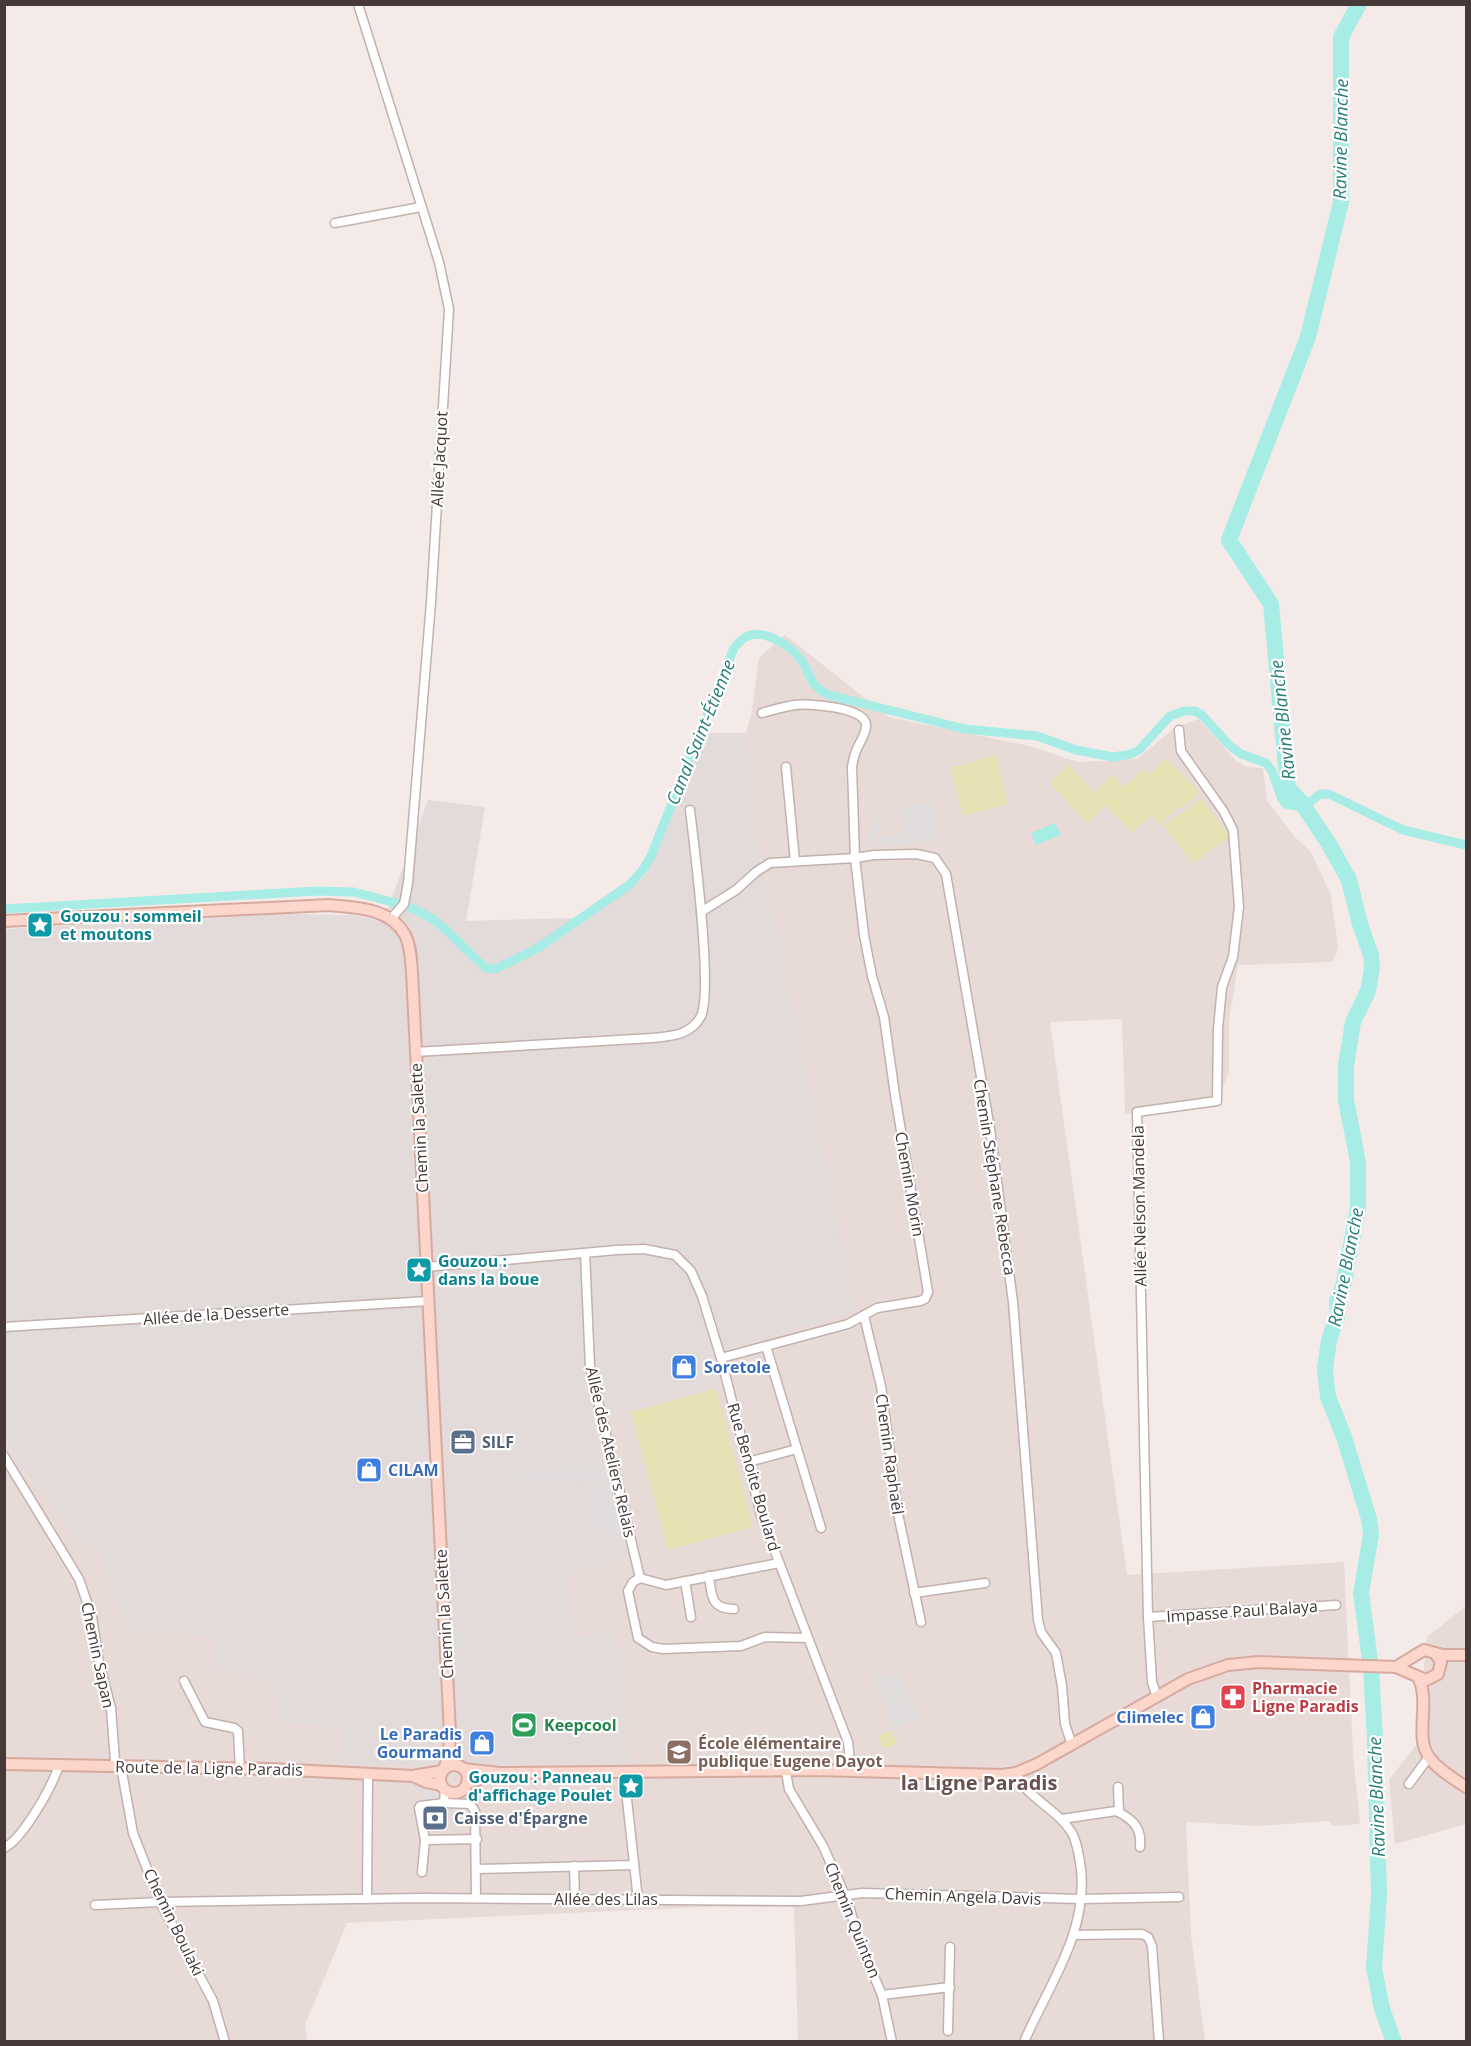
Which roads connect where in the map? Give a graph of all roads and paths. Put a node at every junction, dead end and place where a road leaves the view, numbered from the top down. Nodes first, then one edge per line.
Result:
1 (358, 4) edge
2 (421, 207) junction
3 (335, 223) dead end
4 (762, 713) dead end
5 (1179, 730) dead end
6 (786, 767) dead end
7 (690, 810) dead end
8 (855, 858) junction
9 (795, 861) junction
10 (701, 912) junction
11 (390, 920) junction
12 (4, 921) edge
13 (415, 1052) junction
14 (585, 1253) junction
15 (426, 1267) junction
16 (428, 1300) junction
17 (864, 1316) junction
18 (4, 1327) edge
19 (766, 1346) junction
20 (721, 1358) junction
21 (797, 1449) junction
22 (4, 1456) edge
23 (748, 1462) junction
24 (821, 1528) dead end
25 (779, 1563) junction
26 (709, 1576) junction
27 (640, 1578) junction
28 (685, 1581) junction
29 (984, 1582) dead end
30 (914, 1593) junction
31 (1336, 1605) dead end
32 (734, 1609) dead end
33 (691, 1617) dead end
34 (1148, 1617) junction
35 (921, 1622) dead end
36 (807, 1638) junction
37 (1435, 1653) junction
38 (1466, 1655) edge
39 (1413, 1657) junction
40 (1441, 1666) junction
41 (1396, 1667) junction
42 (1416, 1676) junction
43 (1433, 1678) junction
44 (184, 1681) dead end
45 (1157, 1697) junction
46 (1424, 1707) junction
47 (450, 1733) junction
48 (1072, 1745) junction
49 (1429, 1756) junction
50 (4, 1764) edge
51 (59, 1765) junction
52 (119, 1766) junction
53 (463, 1768) junction
54 (240, 1769) junction
55 (443, 1770) junction
56 (851, 1771) junction
57 (624, 1772) junction
58 (786, 1772) junction
59 (499, 1773) junction
60 (1016, 1773) junction
61 (368, 1774) junction
62 (413, 1776) junction
63 (467, 1783) junction
64 (1409, 1784) dead end
65 (1118, 1787) dead end
66 (1467, 1787) edge
67 (443, 1788) junction
68 (444, 1803) junction
69 (1119, 1812) junction
70 (1062, 1819) junction
71 (477, 1839) junction
72 (425, 1840) junction
73 (1140, 1847) dead end
74 (4, 1848) edge
75 (634, 1865) junction
76 (574, 1866) junction
77 (477, 1869) junction
78 (422, 1872) dead end
79 (845, 1895) junction
80 (1179, 1897) dead end
81 (477, 1898) junction
82 (367, 1899) junction
83 (575, 1899) junction
84 (1081, 1899) junction
85 (638, 1900) junction
86 (160, 1902) junction
87 (95, 1905) dead end
88 (1073, 1935) junction
89 (950, 1947) dead end
90 (950, 1987) junction
91 (882, 1995) junction
92 (948, 2031) dead end
93 (225, 2042) edge
94 (892, 2042) edge
95 (1024, 2042) edge
96 (1160, 2042) edge

1 - 2 street, Allée Jacquot
2 - 3 street
2 - 11 street, Allée Jacquot
4 - 8 street
5 - 34 street, Allée Nelson Mandela
6 - 9 street
7 - 10 street
8 - 9 street, Chemin Stéphane Rebecca
8 - 17 street, Chemin Morin
8 - 48 street, Chemin Stéphane Rebecca
9 - 10 street, Chemin Stéphane Rebecca
10 - 13 street
11 - 12 main road
11 - 13 main road, Chemin la Salette
13 - 15 main road, Chemin la Salette
14 - 15 street
14 - 20 street, Rue Benoite Boulard
14 - 27 street, Allée des Ateliers Relais
15 - 16 main road, Chemin la Salette
16 - 18 street, Allée de la Desserte
16 - 47 main road, Chemin la Salette
17 - 19 street, Chemin Morin
17 - 30 street, Chemin Raphaël
19 - 20 street, Chemin Morin
19 - 21 street
20 - 23 street, Rue Benoite Boulard
21 - 23 street
21 - 24 street
22 - 52 street, Chemin Sapan
23 - 25 street, Rue Benoite Boulard
25 - 26 street
25 - 36 street, Rue Benoite Boulard
26 - 28 street
26 - 32 street
27 - 28 street
27 - 36 street
28 - 33 street
29 - 30 street
30 - 35 street, Chemin Raphaël
31 - 34 street, Impasse Paul Balaya
34 - 45 street, Allée Nelson Mandela
36 - 56 street, Rue Benoite Boulard
37 - 38 main road
37 - 39 main road
37 - 40 main road
38 - 40 main road
39 - 41 main road
39 - 42 main road
40 - 43 main road
41 - 42 main road
41 - 45 main road
42 - 43 main road
42 - 46 main road
43 - 46 main road
44 - 54 street
45 - 48 main road
46 - 49 main road
47 - 53 main road, Chemin la Salette
47 - 55 main road, Chemin la Salette
48 - 60 main road
49 - 64 street
49 - 66 main road
50 - 51 main road, Route de la Ligne Paradis
51 - 52 main road, Route de la Ligne Paradis
51 - 74 street
52 - 54 main road, Route de la Ligne Paradis
52 - 86 street, Chemin Boulaki
53 - 55 main road
53 - 59 main road
53 - 63 main road
54 - 61 main road, Route de la Ligne Paradis
55 - 62 main road, Route de la Ligne Paradis
55 - 67 main road
56 - 58 main road
56 - 60 main road
57 - 58 main road
57 - 59 main road
57 - 75 street
58 - 79 street, Chemin Quinton
59 - 63 main road
60 - 70 street
61 - 62 main road, Route de la Ligne Paradis
61 - 82 street
62 - 67 main road, Route de la Ligne Paradis
63 - 67 main road
65 - 69 street
67 - 68 street
68 - 71 street
68 - 72 street
69 - 70 street
69 - 73 street
70 - 84 street
71 - 72 street
71 - 77 street
72 - 78 street
75 - 76 street
75 - 85 street
76 - 77 street
76 - 83 street
77 - 81 street
79 - 84 street, Chemin Angela Davis
79 - 85 street, Allée des Lilas
79 - 91 street, Chemin Quinton
80 - 84 street, Chemin Angela Davis
81 - 82 street, Allée des Lilas
81 - 83 street, Allée des Lilas
82 - 86 street, Allée des Lilas
83 - 85 street, Allée des Lilas
84 - 88 street
86 - 87 street, Allée des Lilas
86 - 93 street, Chemin Boulaki
88 - 95 street
88 - 96 street
89 - 90 street
90 - 91 street
90 - 92 street
91 - 94 street, Chemin Quinton

